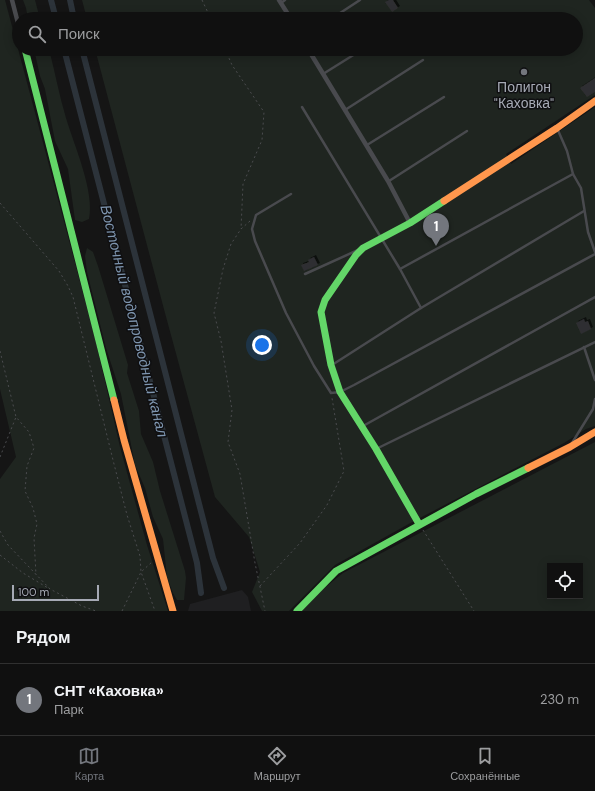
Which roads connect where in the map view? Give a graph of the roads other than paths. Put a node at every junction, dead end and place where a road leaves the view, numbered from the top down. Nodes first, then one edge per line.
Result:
1 (12, 0) edge
2 (360, 0) edge
3 (282, 1) edge
4 (15, 12) edge
5 (288, 12) edge
6 (341, 12) edge
7 (27, 56) edge
8 (312, 56) edge
9 (352, 56) edge
10 (423, 60) dead end
11 (323, 74) junction
12 (444, 97) dead end
13 (595, 101) edge
14 (302, 107) dead end
15 (345, 110) junction
16 (557, 128) junction
17 (467, 131) dead end
18 (367, 145) junction
19 (573, 174) junction
20 (388, 181) junction
21 (291, 194) dead end
22 (584, 211) junction
23 (410, 223) junction
24 (382, 238) junction
25 (363, 248) junction
26 (595, 253) edge
27 (400, 269) junction
28 (305, 274) dead end
29 (595, 297) edge
30 (421, 308) junction
31 (595, 342) edge
32 (584, 347) junction
33 (331, 365) junction
34 (595, 380) edge
35 (340, 392) junction
36 (595, 399) edge
37 (362, 426) junction
38 (595, 432) edge
39 (570, 447) junction
40 (376, 449) junction
41 (419, 524) junction
42 (173, 611) edge
43 (297, 611) edge

1 - 4 street
2 - 6 lane
3 - 5 street
7 - 42 street
8 - 11 street
9 - 11 lane
10 - 15 lane
11 - 15 street
12 - 18 lane
13 - 16 street
14 - 24 lane
15 - 18 street
16 - 19 lane
16 - 23 street
17 - 20 lane
18 - 20 street
19 - 22 lane
19 - 27 lane
20 - 23 street
21 - 35 lane
22 - 26 lane
22 - 30 lane
23 - 24 street
24 - 25 street
24 - 27 lane
25 - 28 lane
25 - 33 street
26 - 35 lane
27 - 30 lane
29 - 37 lane
30 - 33 lane
31 - 32 lane
32 - 34 lane
32 - 40 lane
33 - 35 street
35 - 37 street
36 - 39 lane
37 - 40 street
38 - 39 street
39 - 41 street
40 - 41 street
41 - 43 street

